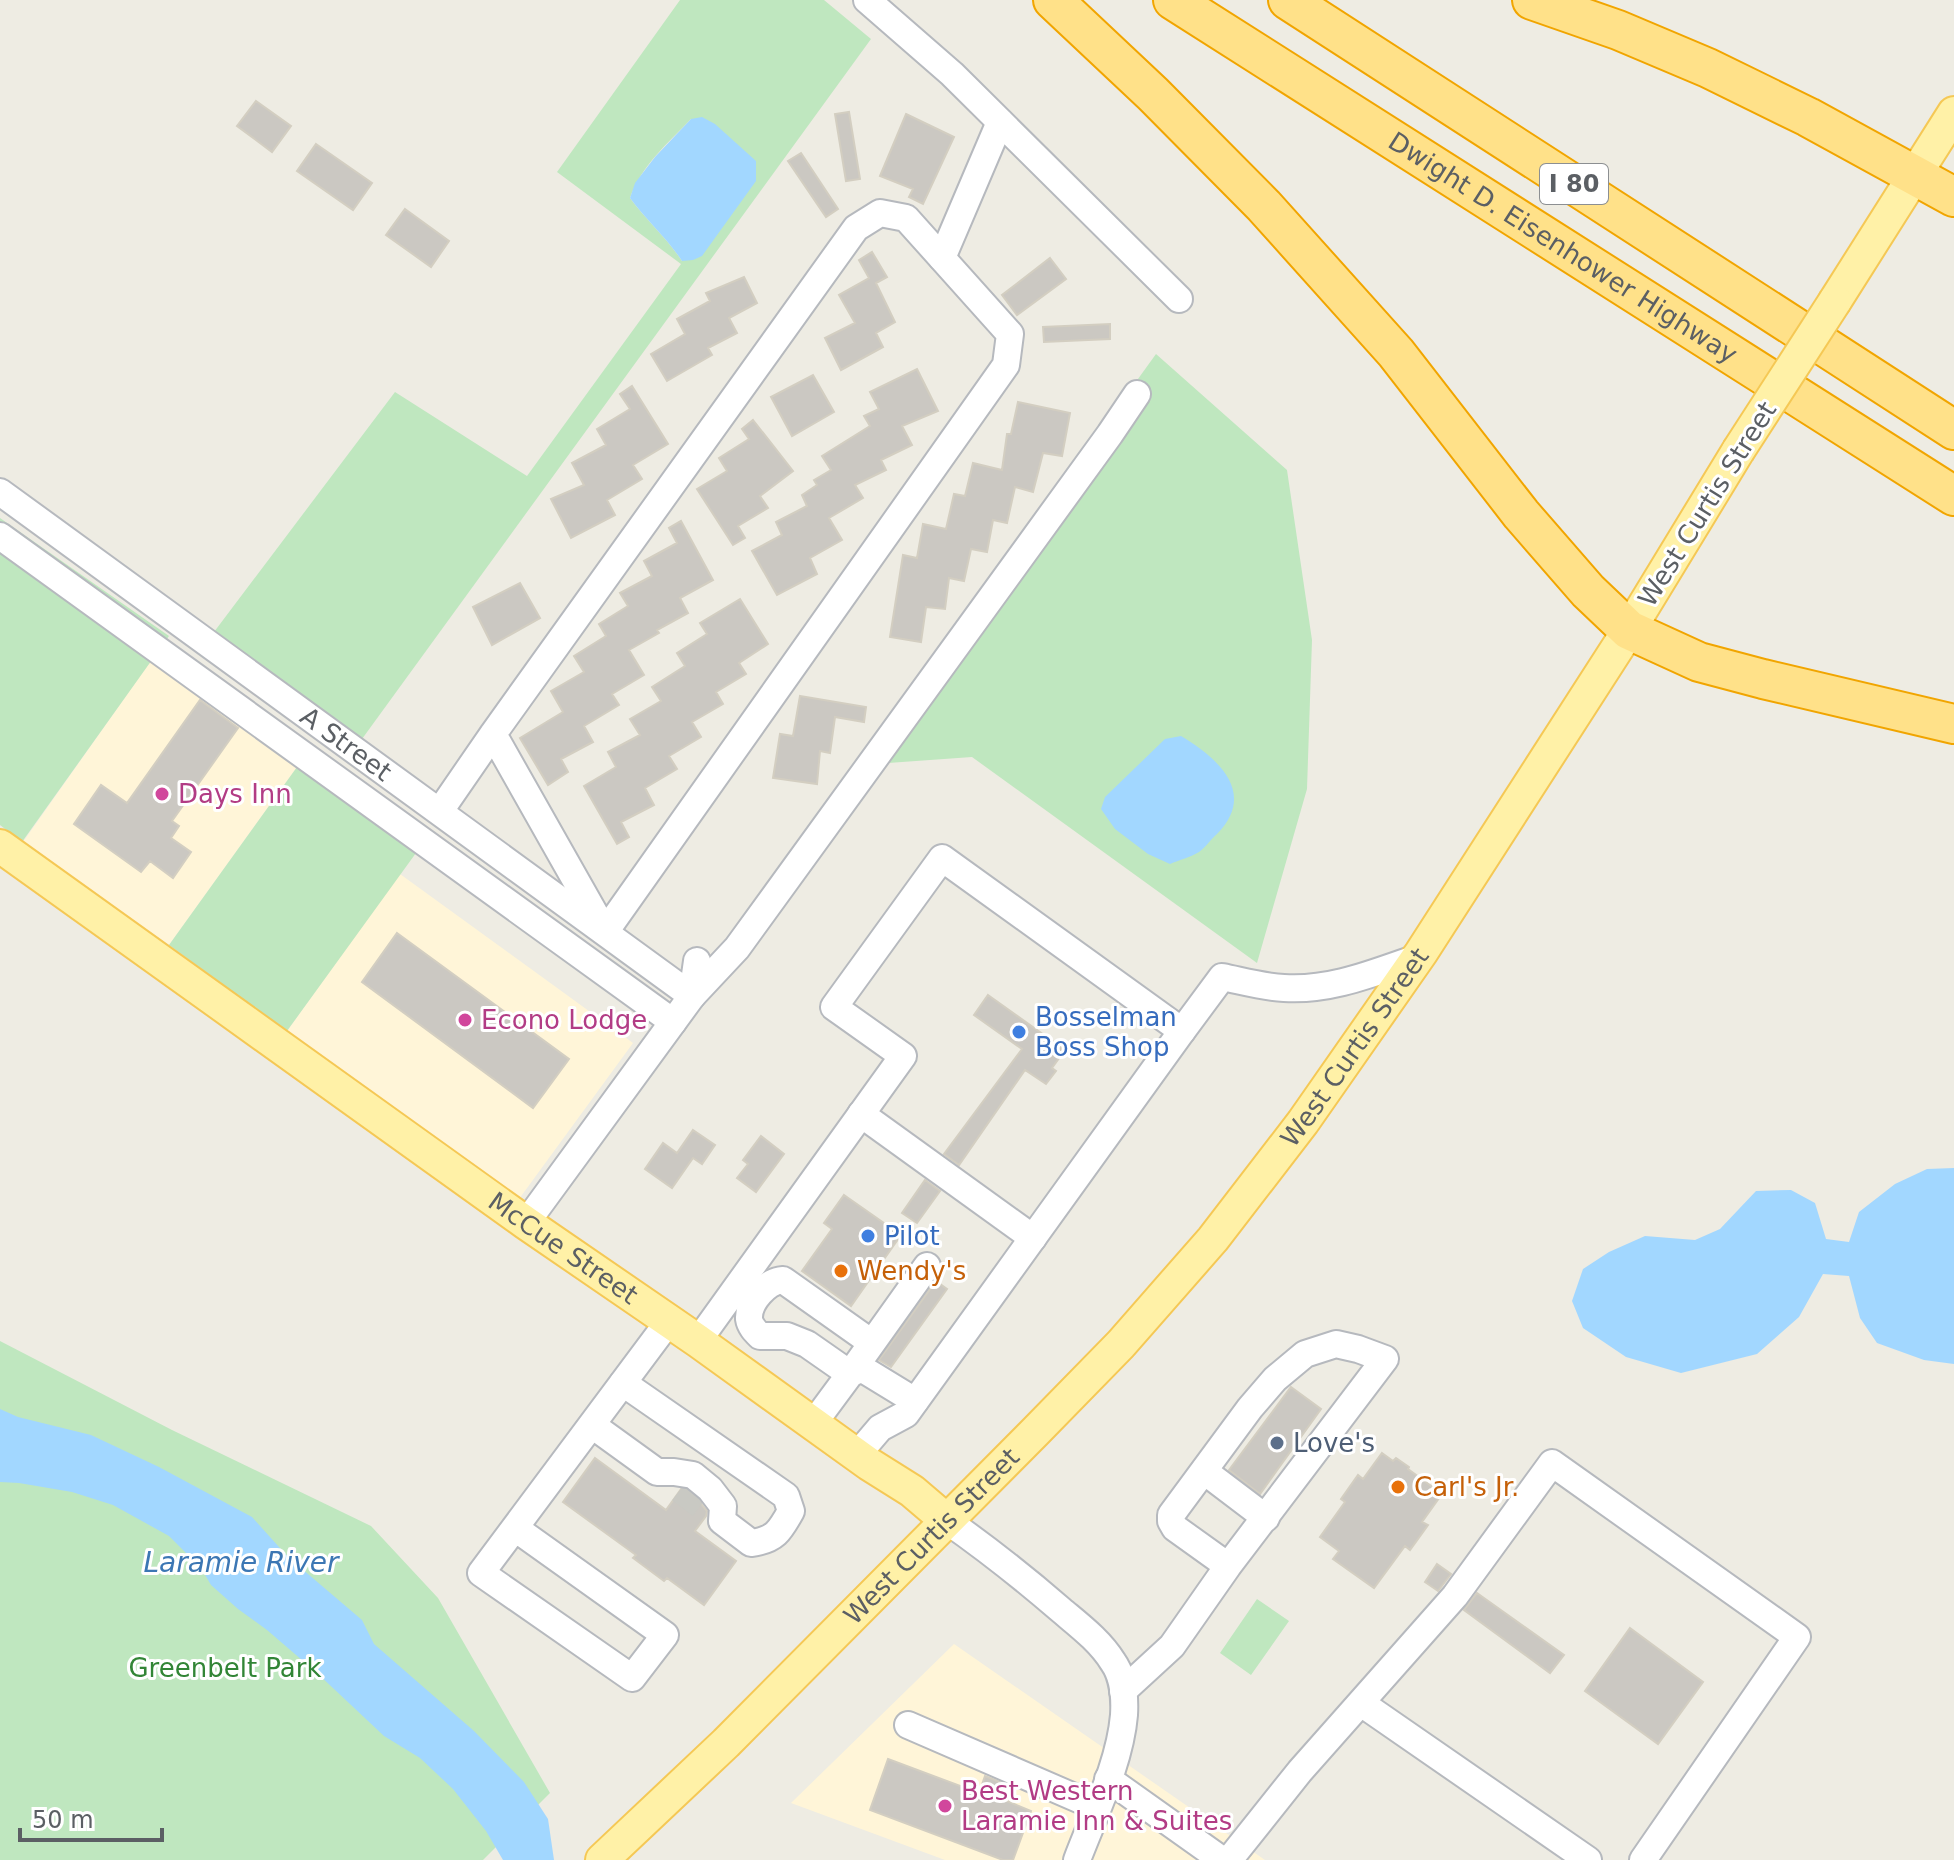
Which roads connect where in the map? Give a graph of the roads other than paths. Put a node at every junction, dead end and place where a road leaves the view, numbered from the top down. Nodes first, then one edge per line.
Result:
1 (867, 0) edge
2 (1053, 0) edge
3 (1173, 0) edge
4 (1288, 0) edge
5 (1532, 0) edge
6 (1954, 113) edge
7 (1000, 122) junction
8 (1915, 175) junction
9 (1954, 197) edge
10 (942, 258) junction
11 (1179, 299) dead end
12 (1137, 394) dead end
13 (1954, 430) edge
14 (0, 492) edge
15 (1954, 496) edge
16 (0, 536) edge
17 (1629, 630) junction
18 (1954, 724) edge
19 (493, 734) junction
20 (440, 811) junction
21 (0, 846) edge
22 (605, 932) junction
23 (1417, 958) junction
24 (697, 961) dead end
25 (692, 996) junction
26 (673, 1022) junction
27 (1182, 1031) junction
28 (861, 1114) junction
29 (526, 1223) junction
30 (1033, 1238) junction
31 (927, 1266) dead end
32 (669, 1321) junction
33 (698, 1341) junction
34 (872, 1343) junction
35 (850, 1374) junction
36 (623, 1383) junction
37 (915, 1401) junction
38 (813, 1424) junction
39 (592, 1425) junction
40 (857, 1455) junction
41 (1204, 1471) junction
42 (657, 1472) junction
43 (680, 1490) tunnel mouth
44 (1266, 1518) junction
45 (946, 1520) junction
46 (515, 1528) junction
47 (1228, 1566) junction
48 (1123, 1691) junction
49 (1361, 1703) junction
50 (908, 1725) dead end
51 (1108, 1779) junction
52 (1097, 1807) junction
53 (602, 1860) edge
54 (1077, 1860) edge
55 (1222, 1860) edge
56 (1229, 1860) edge
57 (1588, 1860) edge
58 (1643, 1860) edge

1 - 7 street
2 - 17 highway
3 - 15 highway, Dwight D. Eisenhower Highway / I 80
4 - 13 highway, I 80
5 - 8 highway
6 - 8 main road, West Curtis Street
7 - 10 street
7 - 11 street
8 - 9 highway
8 - 17 main road, West Curtis Street, bridge
10 - 19 street
10 - 22 street
12 - 25 street
14 - 20 street, A Street
16 - 26 street
17 - 18 highway
17 - 23 main road, West Curtis Street
19 - 20 street
19 - 22 street
20 - 22 street, A Street
21 - 29 main road, McCue Street
22 - 25 street, A Street
23 - 27 street
23 - 45 main road, West Curtis Street
24 - 25 street
25 - 26 street
26 - 29 street
27 - 28 street
27 - 30 street
28 - 30 street
28 - 33 street
29 - 32 main road, McCue Street
30 - 37 street
31 - 34 street
32 - 33 main road, McCue Street
32 - 36 street
33 - 38 main road, McCue Street
34 - 35 street
34 - 35 street
35 - 37 street
35 - 38 street
36 - 39 street
36 - 42 street
37 - 40 street
38 - 40 main road, McCue Street
39 - 42 street
39 - 46 street
40 - 45 main road, McCue Street
41 - 44 street
41 - 44 street
41 - 47 street
42 - 43 street
44 - 47 street
45 - 48 street, McCue Street
45 - 53 main road, West Curtis Street
46 - 46 street
47 - 48 street
48 - 51 street
49 - 56 street
49 - 57 street
49 - 58 street
50 - 52 street
51 - 52 street
51 - 55 street
52 - 54 street

